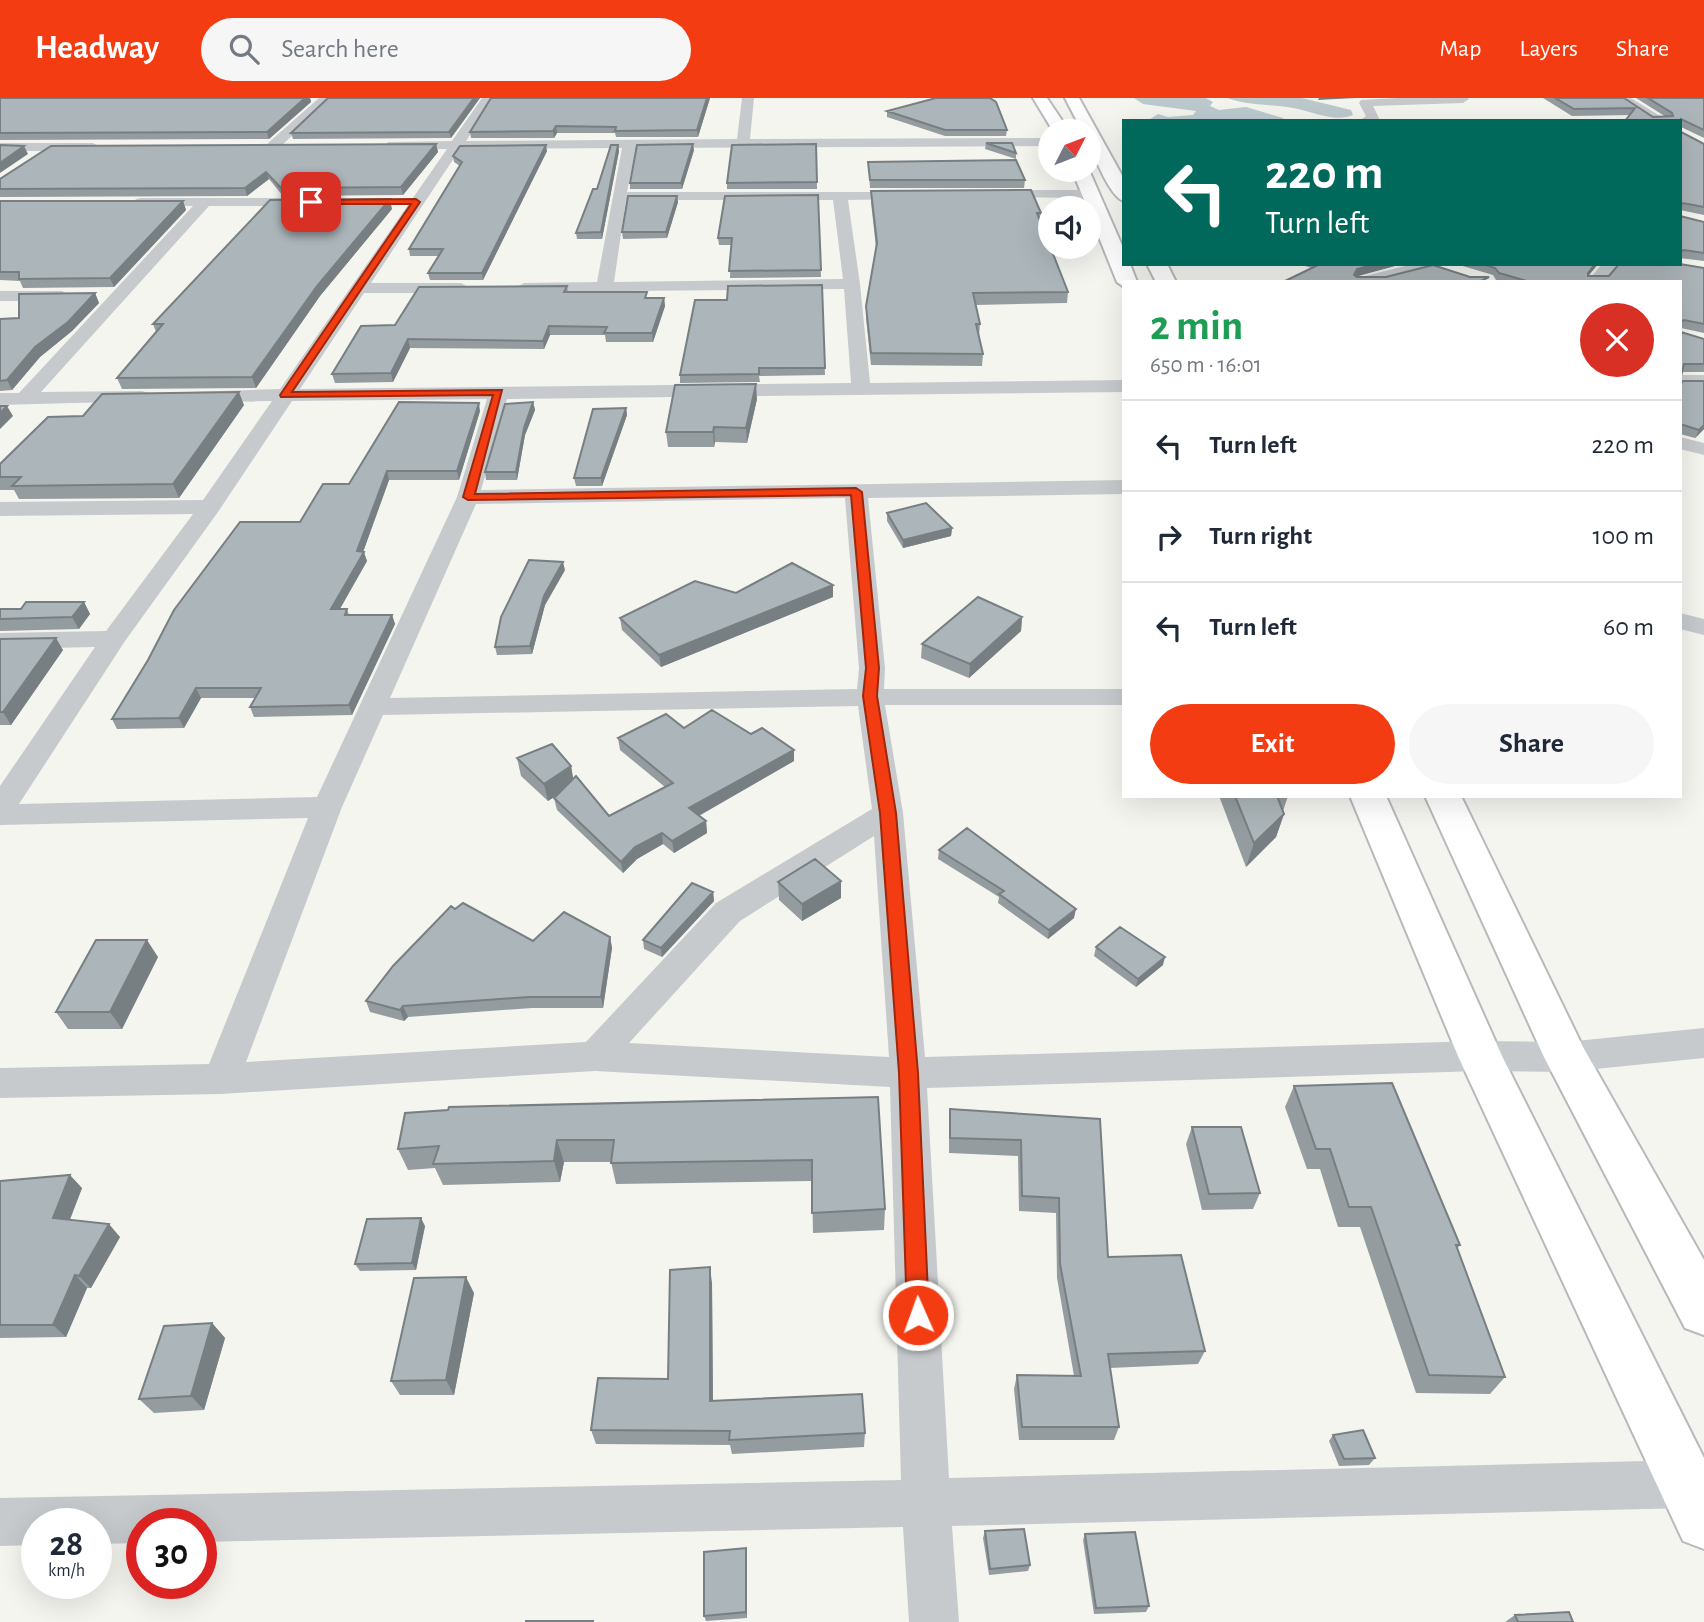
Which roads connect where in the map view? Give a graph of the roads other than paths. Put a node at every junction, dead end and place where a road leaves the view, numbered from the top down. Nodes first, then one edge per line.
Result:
1 (326, 98) edge
2 (488, 98) edge
3 (748, 98) edge
4 (1040, 98) edge
5 (1072, 98) edge
6 (1622, 98) edge
7 (1362, 101) edge
8 (1466, 101) edge
9 (1053, 119) edge
10 (1082, 119) edge
11 (1370, 119) edge
12 (1659, 119) edge
13 (1038, 142) edge
14 (743, 143) junction
15 (630, 144) junction
16 (377, 145) edge
17 (456, 145) junction
18 (299, 146) edge
19 (0, 147) edge
20 (50, 147) junction
21 (106, 147) edge
22 (1101, 154) edge
23 (30, 162) edge
24 (1086, 182) edge
25 (1122, 192) edge
26 (980, 194) edge
27 (1091, 194) junction
28 (840, 195) junction
29 (924, 195) edge
30 (619, 196) junction
31 (123, 202) edge
32 (205, 202) junction
33 (324, 202) edge
34 (1434, 266) edge
35 (1609, 266) edge
36 (1126, 280) edge
37 (1372, 280) edge
38 (1597, 280) edge
39 (852, 284) junction
40 (605, 287) junction
41 (358, 288) junction
42 (481, 288) edge
43 (509, 288) edge
44 (120, 295) junction
45 (0, 296) edge
46 (1682, 381) edge
47 (1704, 381) edge
48 (1122, 386) edge
49 (861, 388) junction
50 (499, 392) junction
51 (285, 395) junction
52 (0, 399) edge
53 (24, 399) junction
54 (1682, 444) edge
55 (1704, 449) edge
56 (1122, 487) edge
57 (856, 492) junction
58 (468, 497) junction
59 (211, 507) junction
60 (0, 509) edge
61 (1682, 622) edge
62 (1704, 627) edge
63 (114, 639) junction
64 (0, 641) edge
65 (870, 696) junction
66 (1122, 697) edge
67 (374, 707) junction
68 (1369, 798) edge
69 (1444, 798) edge
70 (327, 807) junction
71 (0, 809) edge
72 (888, 813) junction
73 (0, 815) edge
74 (1704, 1043) edge
75 (595, 1056) junction
76 (1480, 1056) junction
77 (1566, 1057) junction
78 (908, 1073) junction
79 (221, 1079) junction
80 (0, 1083) edge
81 (1704, 1310) edge
82 (1695, 1502) edge
83 (926, 1503) junction
84 (0, 1522) edge
85 (934, 1622) edge

1 - 18 street
2 - 17 street
3 - 14 street
4 - 9 highway
5 - 10 highway
6 - 12 street
7 - 8 street
7 - 11 street
13 - 14 street
14 - 15 street
15 - 17 street
15 - 30 street
16 - 17 street
17 - 41 street
19 - 20 street
20 - 21 street
20 - 23 street
22 - 25 highway
24 - 27 highway
26 - 27 street
27 - 36 highway
28 - 29 street
28 - 30 street
28 - 39 street
30 - 40 street
31 - 32 street
32 - 33 street
32 - 44 street
34 - 37 street
35 - 38 street
39 - 40 street
39 - 49 street
40 - 43 street
41 - 42 street
41 - 51 street
44 - 45 street
44 - 53 street
46 - 47 street
48 - 49 street
49 - 50 street
50 - 51 street
50 - 58 street
51 - 53 street
51 - 59 street
52 - 53 street
54 - 55 street
56 - 57 street
57 - 58 street
57 - 65 street
58 - 67 street
59 - 60 street
59 - 63 street
61 - 62 street
63 - 64 street
63 - 71 street
65 - 66 street
65 - 67 street
65 - 72 street
67 - 70 street
68 - 76 highway
69 - 77 highway
70 - 73 street
70 - 79 street
72 - 75 street
72 - 78 street
74 - 77 street
75 - 78 street
75 - 79 street
76 - 77 street
76 - 78 street
76 - 82 highway
77 - 81 highway
78 - 83 street
79 - 80 street
82 - 83 street
83 - 84 street
83 - 85 street

